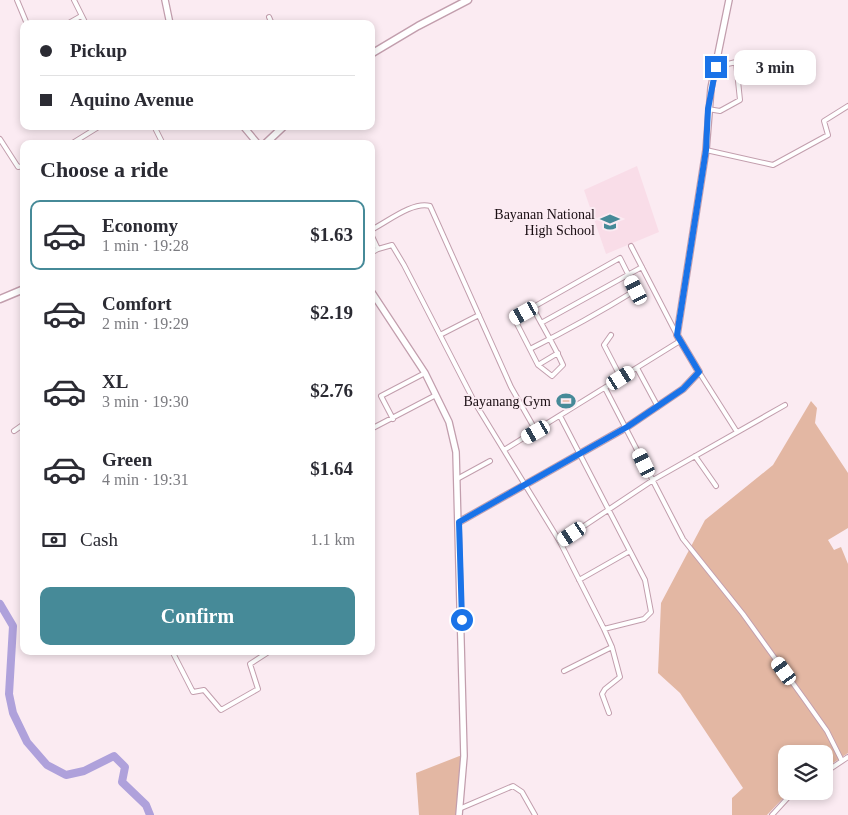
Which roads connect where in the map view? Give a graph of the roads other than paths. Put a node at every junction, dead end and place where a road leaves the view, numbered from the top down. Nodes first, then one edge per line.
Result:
1 (17, 0) edge
2 (74, 0) edge
3 (165, 0) edge
4 (468, 0) edge
5 (729, 0) edge
6 (81, 16) junction
7 (269, 17) dead end
8 (25, 20) edge
9 (74, 20) edge
10 (84, 20) edge
11 (169, 20) edge
12 (270, 20) edge
13 (375, 52) edge
14 (716, 67) junction
15 (848, 106) edge
16 (708, 109) junction
17 (94, 130) edge
18 (246, 130) edge
19 (280, 130) edge
20 (0, 139) edge
21 (77, 140) edge
22 (255, 140) edge
23 (269, 140) edge
24 (706, 150) junction
25 (20, 167) edge
26 (375, 230) edge
27 (375, 242) edge
28 (631, 246) dead end
29 (378, 249) junction
30 (375, 251) edge
31 (642, 267) junction
32 (628, 274) junction
33 (20, 291) edge
34 (375, 297) edge
35 (0, 299) edge
36 (533, 308) junction
37 (479, 315) junction
38 (541, 323) junction
39 (440, 335) junction
40 (611, 335) dead end
41 (678, 338) junction
42 (550, 339) junction
43 (530, 350) junction
44 (558, 353) junction
45 (538, 365) junction
46 (637, 368) junction
47 (699, 372) junction
48 (425, 373) junction
49 (621, 378) junction
50 (605, 388) junction
51 (436, 395) junction
52 (785, 405) dead end
53 (658, 407) junction
54 (560, 416) junction
55 (393, 419) junction
56 (20, 427) edge
57 (375, 427) edge
58 (627, 427) junction
59 (14, 431) dead end
60 (536, 432) junction
61 (737, 432) junction
62 (504, 450) junction
63 (579, 455) junction
64 (695, 456) junction
65 (490, 461) dead end
66 (457, 479) junction
67 (653, 480) junction
68 (524, 485) junction
69 (716, 486) dead end
70 (610, 509) junction
71 (459, 522) junction
72 (560, 542) junction
73 (630, 551) junction
74 (579, 580) junction
75 (604, 629) junction
76 (612, 647) junction
77 (174, 655) edge
78 (264, 655) edge
79 (564, 671) dead end
80 (609, 713) dead end
81 (846, 760) edge
82 (833, 767) edge
83 (786, 800) edge
84 (459, 812) edge
85 (534, 815) edge
86 (772, 815) edge

1 - 8 street
2 - 6 street
3 - 11 street
4 - 13 main road
5 - 14 street
6 - 9 street
6 - 10 street
7 - 12 street
14 - 16 street
14 - 16 street
15 - 24 street
16 - 24 street
17 - 21 street
18 - 22 street
19 - 23 main road
20 - 25 street
24 - 41 street
26 - 37 street
27 - 29 street
28 - 31 street
29 - 30 street
29 - 39 street
31 - 32 street
31 - 41 street
32 - 36 street
32 - 38 street
32 - 42 street
33 - 35 main road
34 - 48 street
36 - 38 street
36 - 43 street
37 - 39 street
37 - 60 street
38 - 42 street
39 - 62 street
40 - 49 street
41 - 46 street
41 - 47 street
42 - 43 street
42 - 44 street
43 - 45 street
44 - 45 street
44 - 45 street
46 - 49 street
46 - 53 street
47 - 53 street
47 - 61 street
48 - 51 street
48 - 55 street
49 - 50 street
50 - 54 street
50 - 58 street
51 - 55 street
51 - 66 street
52 - 61 street
53 - 58 street
54 - 60 street
54 - 63 street
55 - 57 street
56 - 59 street
58 - 63 street
58 - 67 street
60 - 62 street
61 - 64 street
62 - 68 street
63 - 68 street
63 - 70 street
64 - 67 street
64 - 69 street
65 - 66 street
66 - 71 street
67 - 70 street
67 - 81 street
68 - 71 street
68 - 72 street
70 - 72 street
70 - 73 street
71 - 84 street
72 - 74 street
73 - 74 street
73 - 75 street
74 - 75 street
75 - 76 street
76 - 79 street
76 - 80 street
77 - 78 street
81 - 82 street
83 - 86 street
84 - 85 street

